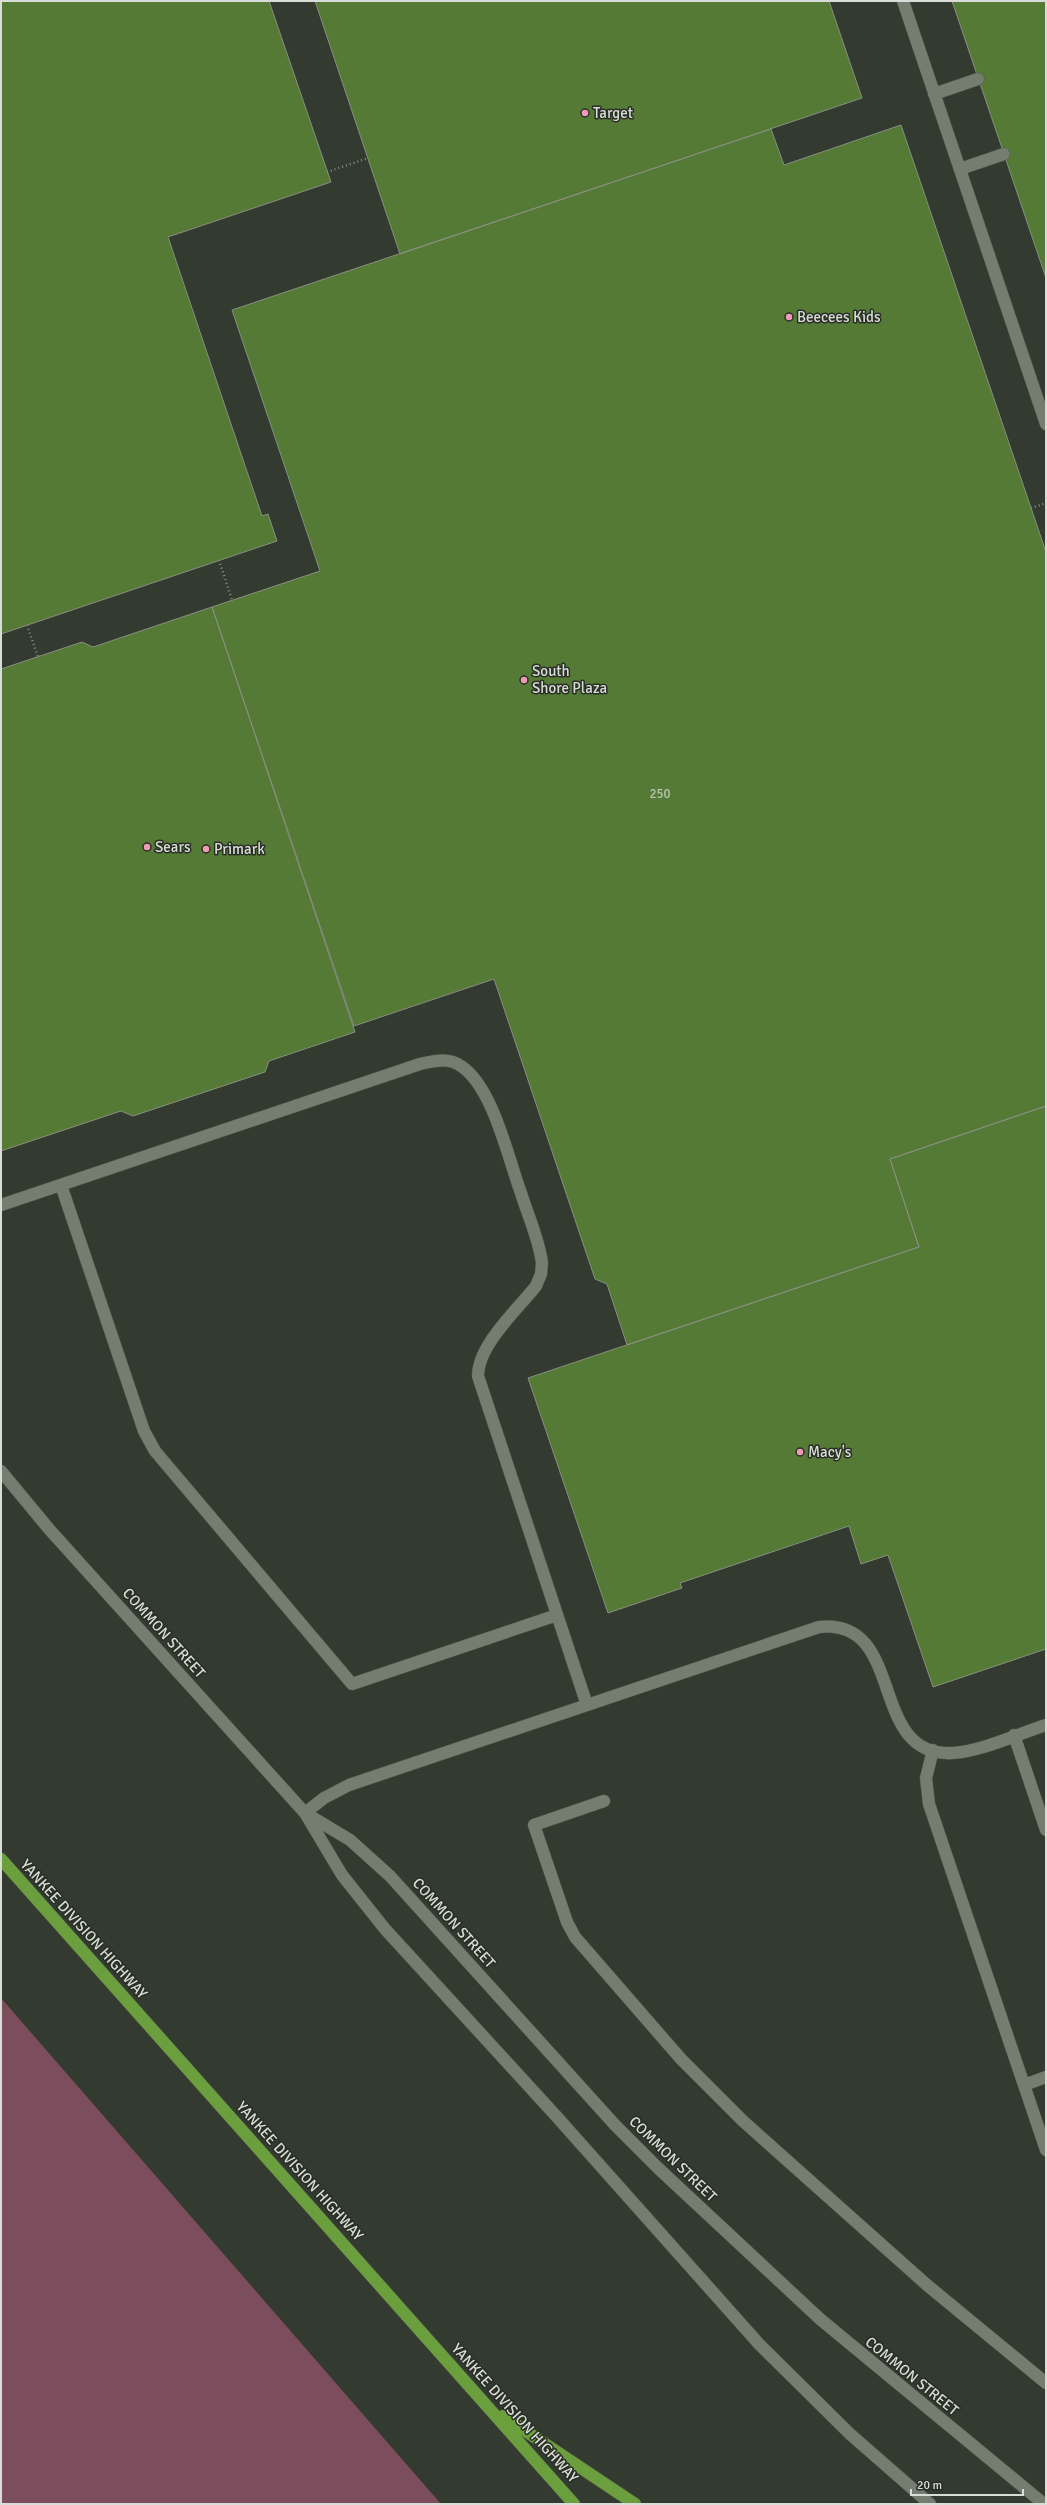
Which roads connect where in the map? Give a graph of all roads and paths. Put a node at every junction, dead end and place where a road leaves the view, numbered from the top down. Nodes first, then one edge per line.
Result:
1 (903, 1) edge
2 (978, 79) dead end
3 (934, 94) junction
4 (1004, 154) dead end
5 (368, 158) dead end
6 (960, 169) junction
7 (327, 172) dead end
8 (1046, 424) edge
9 (1046, 503) edge
10 (1031, 508) dead end
11 (219, 560) dead end
12 (232, 600) dead end
13 (27, 625) dead end
14 (38, 657) dead end
15 (61, 1185) junction
16 (1, 1205) edge
17 (1, 1471) edge
18 (557, 1615) junction
19 (587, 1705) junction
20 (1046, 1725) edge
21 (1014, 1735) junction
22 (933, 1750) junction
23 (604, 1801) dead end
24 (305, 1814) junction
25 (1046, 1830) edge
26 (1, 1859) edge
27 (1046, 2077) edge
28 (1024, 2085) junction
29 (1046, 2150) edge
30 (1046, 2383) edge
31 (488, 2407) junction
32 (574, 2504) edge
33 (635, 2504) edge
34 (930, 2504) edge
35 (1044, 2504) edge

1 - 3 street
2 - 3 street
3 - 6 street
4 - 6 street
5 - 7 path
6 - 8 street
9 - 10 path
11 - 12 path
13 - 14 path
15 - 16 street
15 - 18 street
15 - 18 street
17 - 24 street, COMMON STREET
18 - 19 street
19 - 22 street
19 - 24 street
20 - 21 street
21 - 22 street
21 - 25 street
22 - 28 street
23 - 30 street
24 - 34 street, COMMON STREET
24 - 35 street, COMMON STREET
26 - 31 highway, YANKEE DIVISION HIGHWAY
27 - 28 street
28 - 29 street
31 - 32 highway, YANKEE DIVISION HIGHWAY
31 - 33 highway

